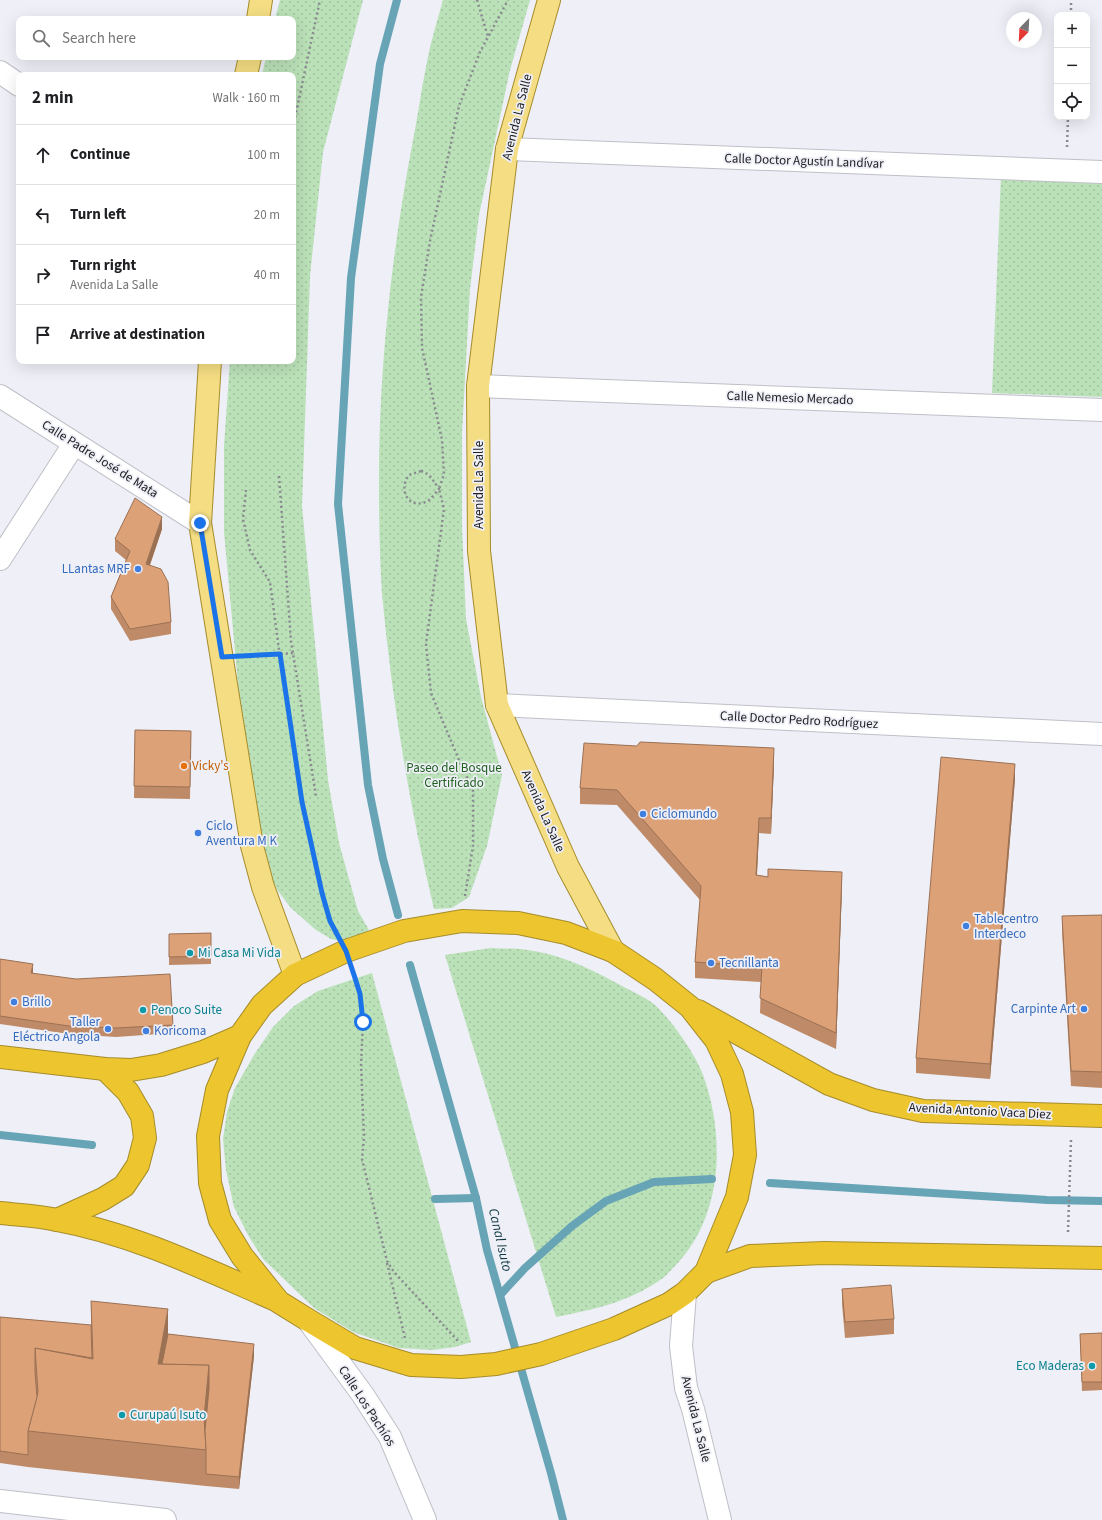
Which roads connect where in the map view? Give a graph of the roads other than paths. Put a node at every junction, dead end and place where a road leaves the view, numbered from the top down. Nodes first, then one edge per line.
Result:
1 (262, 0) edge
2 (549, 0) edge
3 (259, 16) edge
4 (249, 60) edge
5 (0, 72) edge
6 (247, 72) edge
7 (16, 83) edge
8 (507, 149) junction
9 (1102, 172) edge
10 (210, 364) edge
11 (478, 386) junction
12 (0, 396) edge
13 (1102, 410) edge
14 (74, 444) junction
15 (200, 523) junction
16 (0, 559) edge
17 (497, 705) junction
18 (1102, 734) edge
19 (613, 951) junction
20 (295, 975) junction
21 (690, 1007) junction
22 (240, 1036) junction
23 (0, 1057) edge
24 (105, 1070) junction
25 (1102, 1116) edge
26 (0, 1213) edge
27 (57, 1220) junction
28 (1102, 1258) edge
29 (706, 1272) junction
30 (686, 1294) junction
31 (279, 1302) junction
32 (308, 1320) junction
33 (0, 1501) edge
34 (165, 1520) edge
35 (425, 1520) edge
36 (720, 1520) edge

1 - 3 main road
2 - 8 main road, Avenida La Salle
4 - 6 main road
5 - 7 street
8 - 9 street, Calle Doctor Agustín Landívar
8 - 11 main road, Avenida La Salle
10 - 15 main road
11 - 13 street, Calle Nemesio Mercado
11 - 17 main road, Avenida La Salle
12 - 14 street, Calle Padre José de Mata
14 - 15 street, Calle Padre José de Mata
14 - 16 street
15 - 20 main road
17 - 18 street, Calle Doctor Pedro Rodríguez
17 - 19 main road, Avenida La Salle
19 - 20 highway
19 - 21 highway
20 - 22 highway
21 - 25 highway, Avenida Antonio Vaca Diez
21 - 29 highway
22 - 24 highway
22 - 31 highway
23 - 24 highway
24 - 27 highway
26 - 27 highway
27 - 31 highway
28 - 29 highway
29 - 30 highway
30 - 32 highway
30 - 36 street, Avenida La Salle
31 - 32 highway
32 - 35 street, Calle Los Pachíos
33 - 34 street

